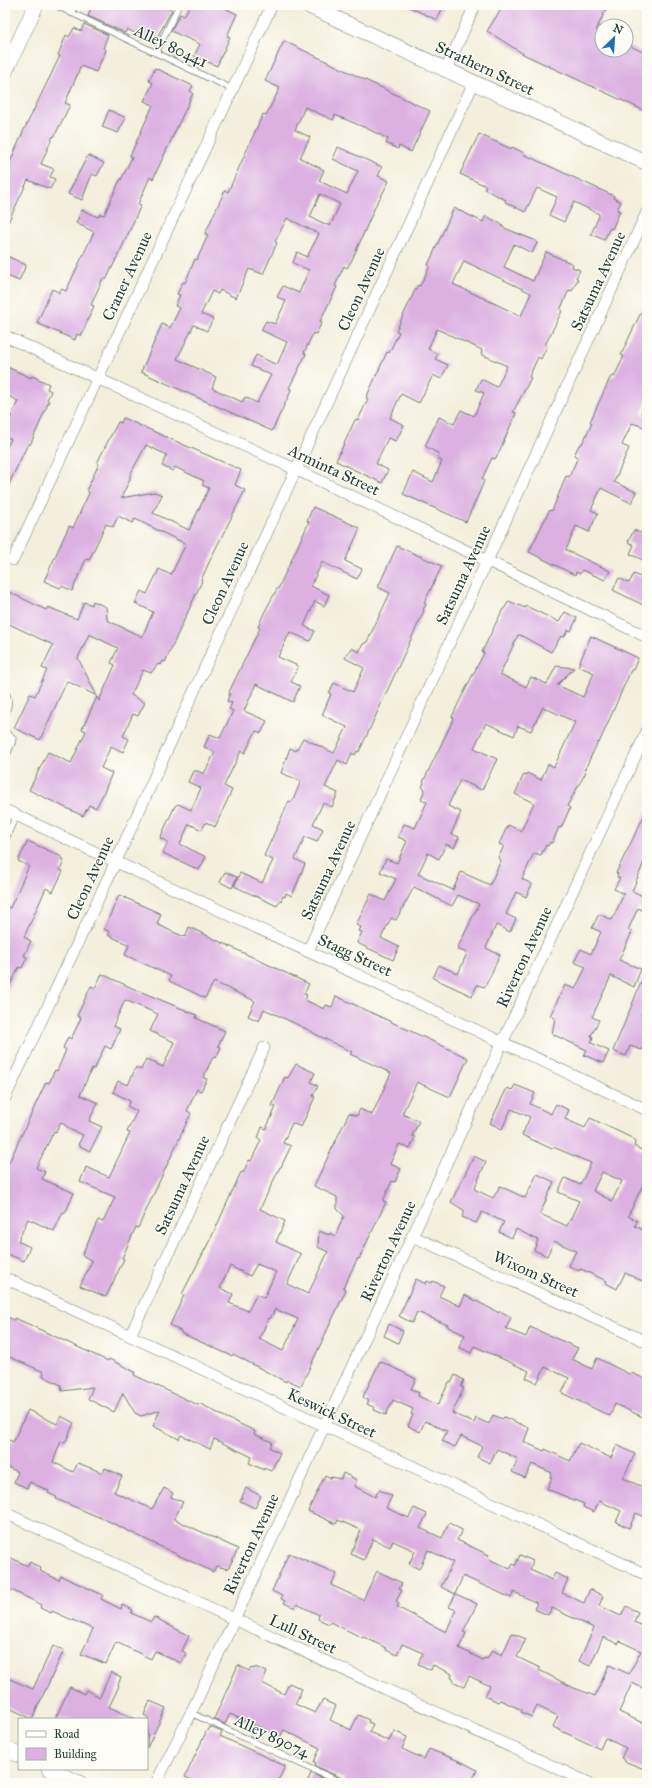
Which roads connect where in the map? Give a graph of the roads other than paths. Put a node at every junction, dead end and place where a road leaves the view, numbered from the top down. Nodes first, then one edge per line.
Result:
1 (36, 5) edge
2 (55, 5) edge
3 (75, 5) edge
4 (179, 5) edge
5 (272, 5) edge
6 (307, 5) edge
7 (475, 5) edge
8 (71, 13) junction
9 (156, 53) junction
10 (446, 70) junction
11 (5, 72) edge
12 (474, 82) junction
13 (232, 89) junction
14 (647, 163) edge
15 (647, 212) edge
16 (5, 336) edge
17 (97, 380) junction
18 (295, 469) junction
19 (14, 560) dead end
20 (488, 561) junction
21 (647, 637) edge
22 (5, 691) edge
23 (5, 715) edge
24 (647, 731) edge
25 (5, 732) edge
26 (5, 759) edge
27 (5, 810) edge
28 (16, 815) junction
29 (5, 841) edge
30 (116, 861) junction
31 (308, 951) junction
32 (502, 1042) junction
33 (264, 1048) dead end
34 (5, 1098) edge
35 (647, 1110) edge
36 (412, 1236) junction
37 (5, 1278) edge
38 (130, 1336) junction
39 (647, 1342) edge
40 (324, 1427) junction
41 (5, 1513) edge
42 (647, 1575) edge
43 (234, 1620) junction
44 (191, 1713) junction
45 (5, 1749) edge
46 (18, 1755) edge
47 (51, 1770) edge
48 (79, 1783) edge
49 (156, 1783) edge
50 (342, 1783) edge
51 (589, 1783) edge

1 - 11 main road
2 - 8 lane, Alley 80441
3 - 8 lane
4 - 9 lane
5 - 13 street, Craner Avenue
6 - 10 main road, Strathern Street
7 - 10 street
8 - 9 lane, Alley 80441
9 - 13 lane, Alley 80441
10 - 12 main road, Strathern Street
12 - 14 main road, Strathern Street
12 - 18 street, Cleon Avenue
13 - 17 street, Craner Avenue
15 - 20 street, Satsuma Avenue
16 - 17 street, Arminta Street
17 - 18 street, Arminta Street
17 - 19 street, Craner Avenue
18 - 20 street, Arminta Street
18 - 30 street, Cleon Avenue
20 - 21 street, Arminta Street
20 - 31 street, Satsuma Avenue
22 - 23 lane
24 - 32 street, Riverton Avenue
25 - 26 lane
27 - 28 street, Stagg Street
28 - 29 lane
28 - 30 street, Stagg Street
30 - 31 street, Stagg Street
30 - 34 street, Cleon Avenue
31 - 32 street, Stagg Street
32 - 35 street, Stagg Street
32 - 36 street, Riverton Avenue
33 - 38 street, Satsuma Avenue
36 - 39 street, Wixom Street
36 - 40 street, Riverton Avenue
37 - 38 street, Keswick Street
38 - 40 street, Keswick Street
40 - 42 street, Keswick Street
40 - 43 street, Riverton Avenue
41 - 43 street, Lull Street
43 - 44 street, Riverton Avenue
43 - 51 street, Lull Street
44 - 49 street, Riverton Avenue
44 - 50 lane, Alley 89074
45 - 46 main road
47 - 48 main road

